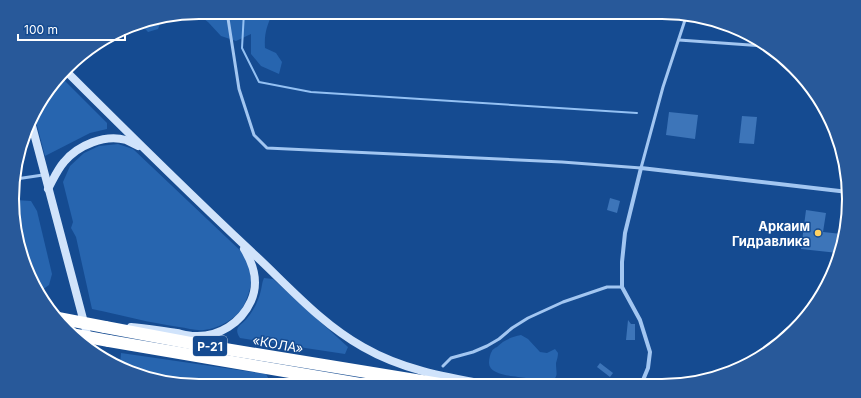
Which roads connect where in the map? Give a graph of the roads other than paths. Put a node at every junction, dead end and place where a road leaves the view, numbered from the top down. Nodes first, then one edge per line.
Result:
1 (228, 19) edge
2 (685, 21) edge
3 (679, 40) junction
4 (756, 45) edge
5 (69, 75) edge
6 (33, 130) edge
7 (146, 152) junction
8 (641, 168) junction
9 (44, 174) junction
10 (21, 178) edge
11 (48, 188) junction
12 (842, 191) edge
13 (237, 239) junction
14 (622, 287) junction
15 (65, 319) edge
16 (105, 327) junction
17 (82, 336) edge
18 (89, 342) edge
19 (443, 366) dead end
20 (331, 379) edge
21 (409, 379) edge
22 (458, 379) edge
23 (643, 379) edge

1 - 8 lane
2 - 3 lane
3 - 4 lane
3 - 8 lane
5 - 7 main road
6 - 9 main road
7 - 11 main road
7 - 13 main road
8 - 12 street
8 - 14 street
9 - 10 lane
9 - 11 main road
11 - 18 main road
13 - 16 main road
13 - 22 main road
14 - 19 lane
14 - 23 street
15 - 16 highway, Р-21, bridge
16 - 21 highway, «КОЛА» / Р-21
17 - 20 highway, «КОЛА» / Р-21, bridge

